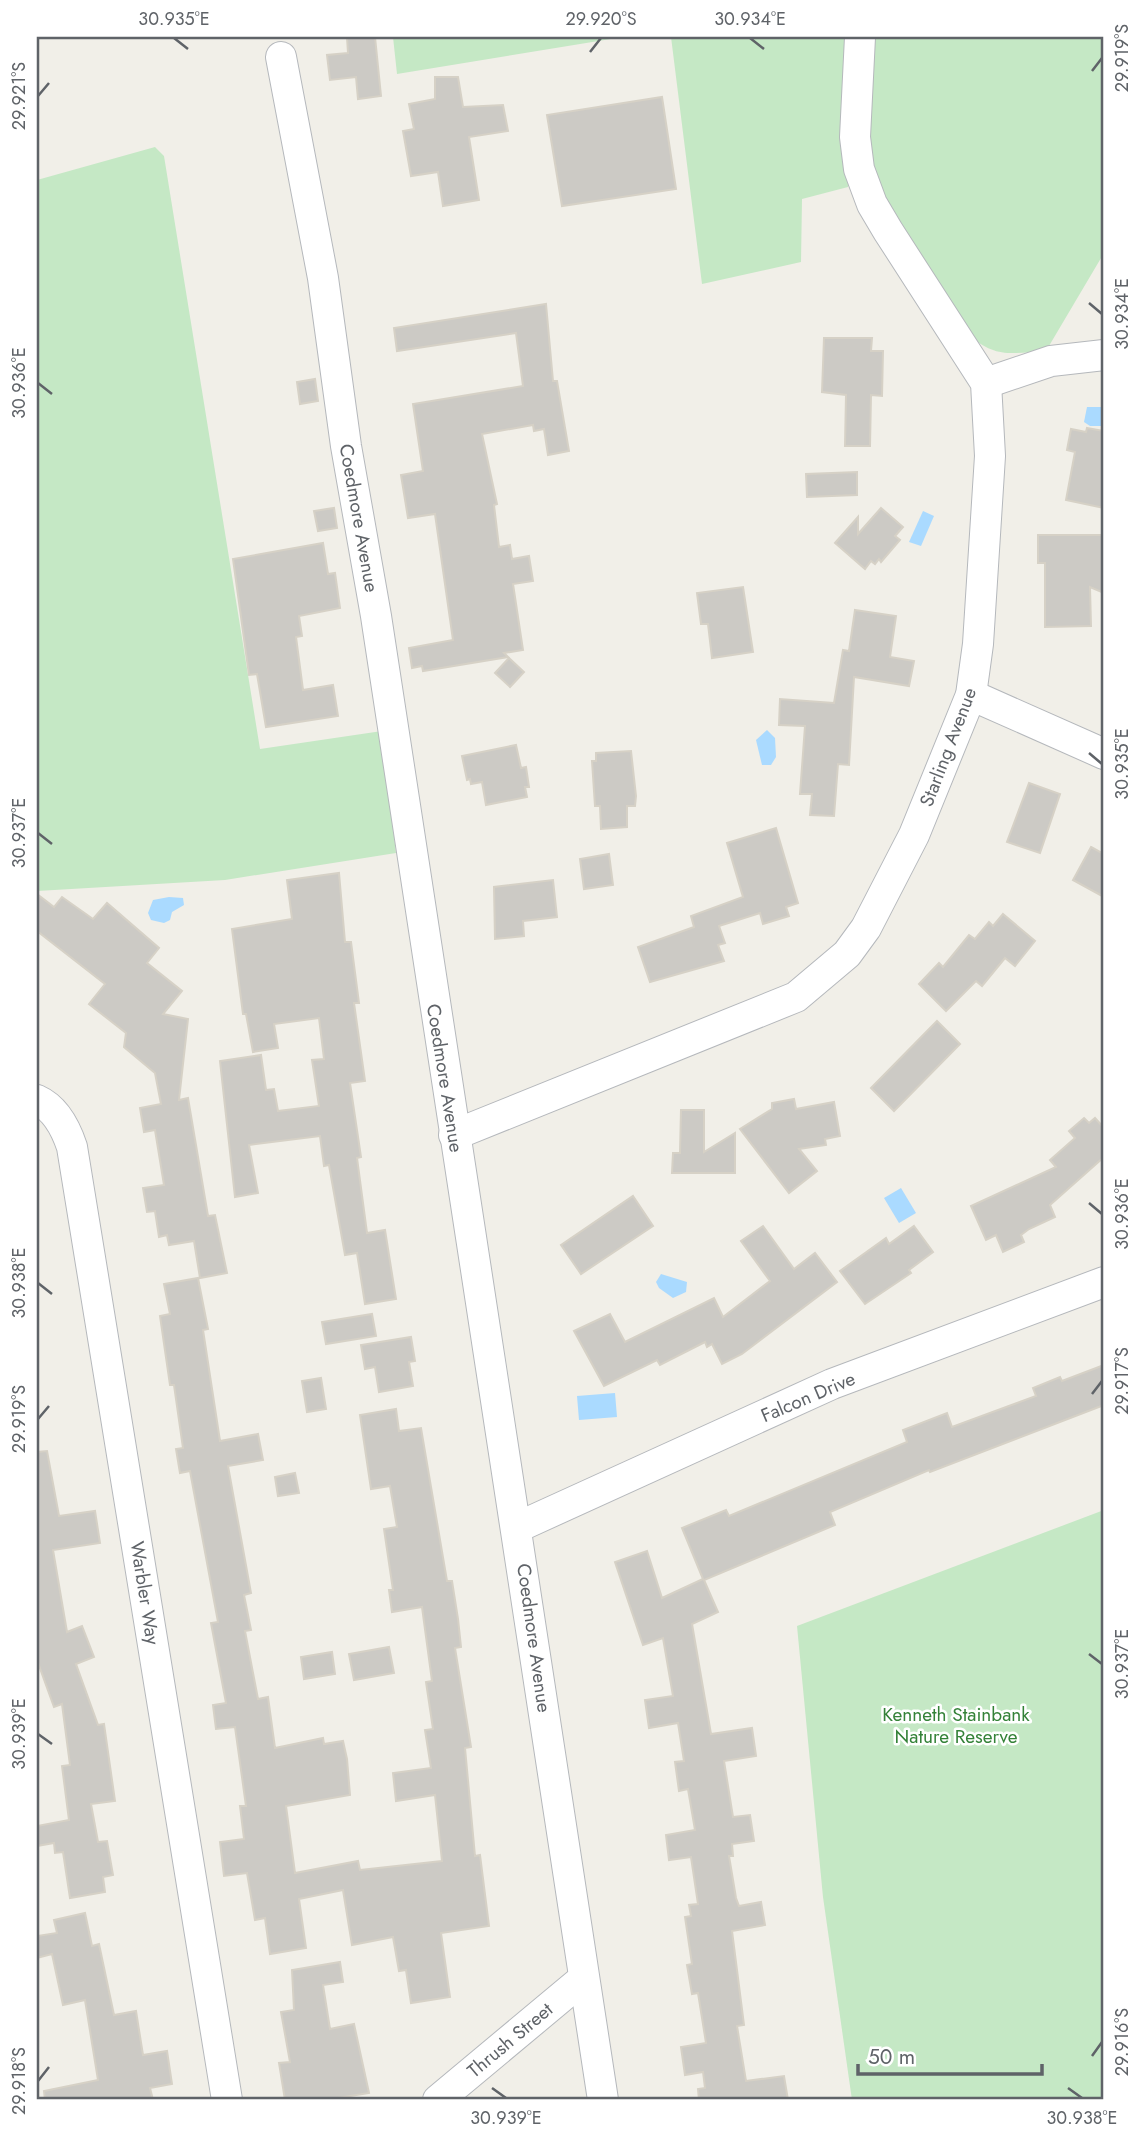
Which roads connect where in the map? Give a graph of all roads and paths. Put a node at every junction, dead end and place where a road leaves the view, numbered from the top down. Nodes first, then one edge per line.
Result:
1 (860, 37) edge
2 (281, 57) dead end
3 (1104, 355) edge
4 (986, 383) junction
5 (971, 695) junction
6 (1104, 754) edge
7 (37, 1100) edge
8 (454, 1135) junction
9 (1104, 1282) edge
10 (518, 1527) junction
11 (583, 1979) junction
12 (227, 2100) edge
13 (438, 2100) edge
14 (603, 2100) edge

1 - 4 street, Starling Avenue
2 - 8 street, Coedmore Avenue
3 - 4 street
4 - 5 street, Starling Avenue
5 - 6 street
5 - 8 street, Starling Avenue
7 - 12 street, Warbler Way
8 - 10 street, Coedmore Avenue
9 - 10 street, Falcon Drive
10 - 11 street, Coedmore Avenue
11 - 13 street, Thrush Street
11 - 14 street, Coedmore Avenue

